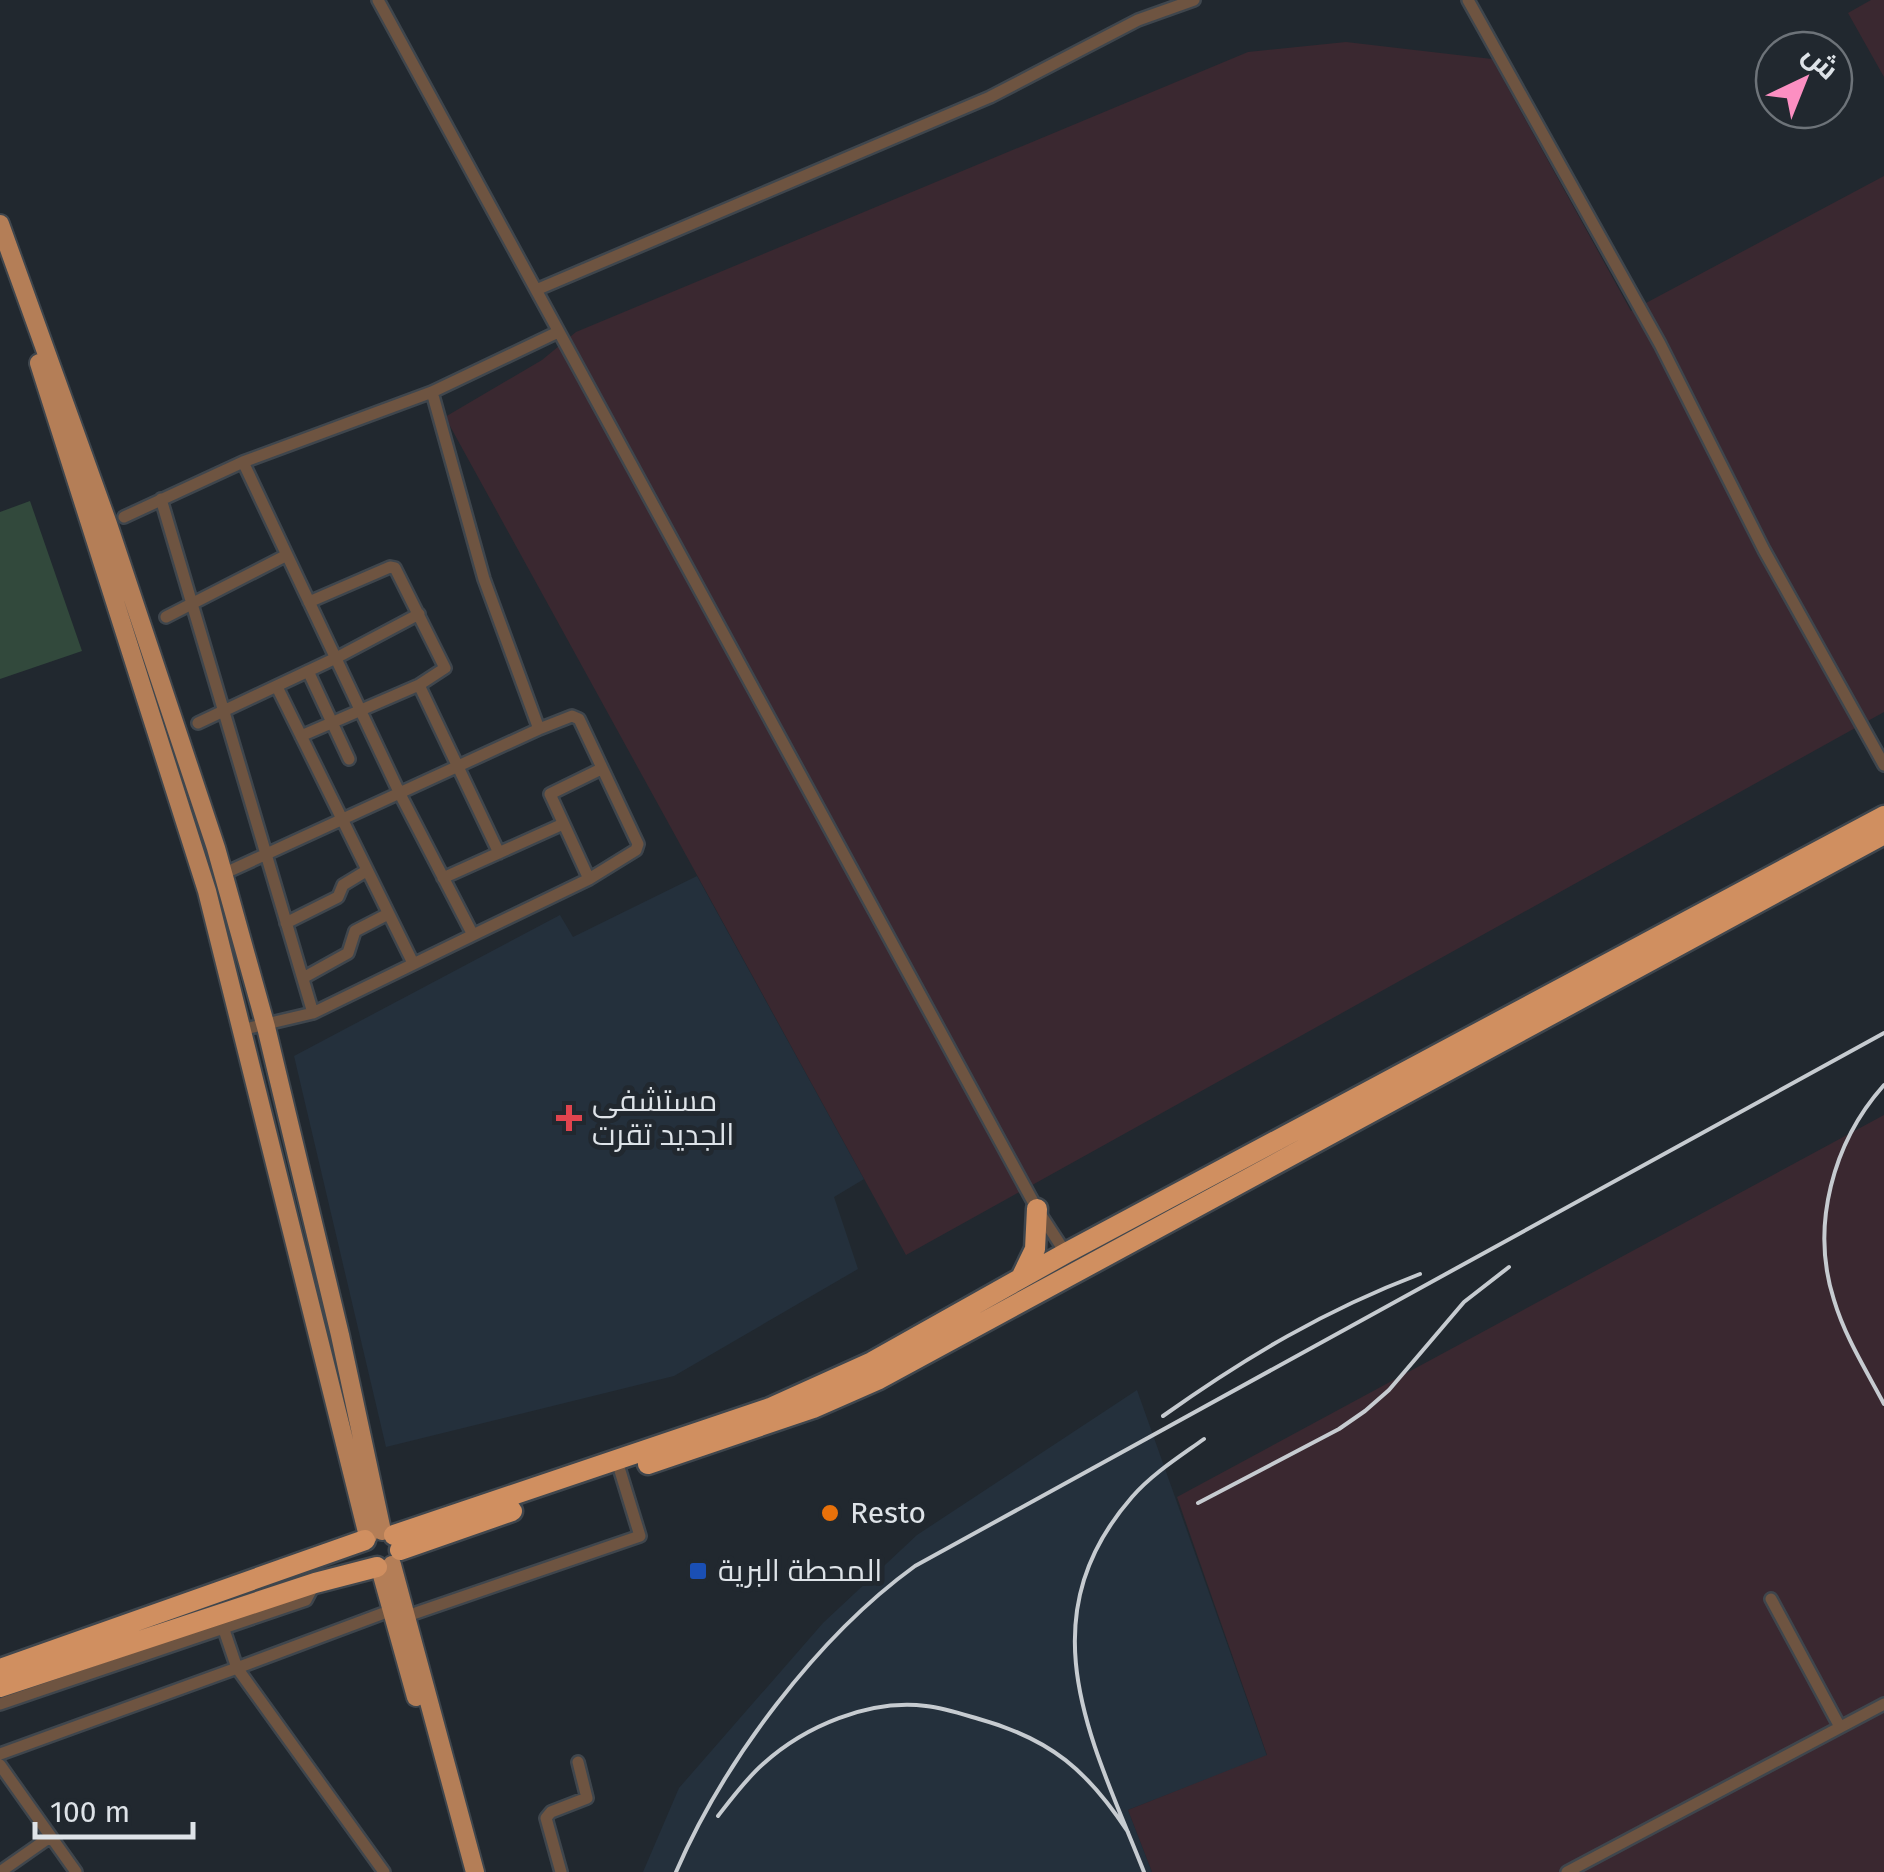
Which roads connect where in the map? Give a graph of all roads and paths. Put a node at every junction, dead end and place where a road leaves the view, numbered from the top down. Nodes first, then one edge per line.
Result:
1 (378, 0) edge
2 (1194, 0) edge
3 (1468, 0) edge
4 (0, 224) edge
5 (0, 252) edge
6 (536, 290) junction
7 (558, 332) junction
8 (54, 385) junction
9 (432, 392) junction
10 (243, 462) junction
11 (85, 477) junction
12 (161, 500) junction
13 (124, 517) dead end
14 (285, 556) junction
15 (309, 602) junction
16 (192, 604) junction
17 (419, 614) junction
18 (166, 617) dead end
19 (338, 658) junction
20 (308, 672) junction
21 (419, 685) junction
22 (277, 687) junction
23 (363, 710) junction
24 (224, 712) junction
25 (332, 722) junction
26 (198, 723) dead end
27 (539, 729) junction
28 (301, 736) junction
29 (349, 759) dead end
30 (1884, 765) edge
31 (456, 766) junction
32 (601, 769) junction
33 (400, 794) junction
34 (1884, 816) edge
35 (341, 822) junction
36 (563, 824) junction
37 (1884, 834) edge
38 (498, 853) junction
39 (266, 857) junction
40 (366, 871) junction
41 (224, 874) junction
42 (443, 878) junction
43 (589, 879) junction
44 (388, 914) junction
45 (286, 923) junction
46 (473, 935) junction
47 (413, 963) junction
48 (303, 978) junction
49 (313, 1013) junction
50 (266, 1027) junction
51 (241, 1030) junction
52 (1314, 1132) junction
53 (1037, 1209) junction
54 (1066, 1253) junction
55 (1078, 1272) junction
56 (1020, 1280) junction
57 (619, 1467) junction
58 (382, 1549) junction
59 (1770, 1599) dead end
60 (399, 1613) junction
61 (221, 1622) junction
62 (237, 1668) junction
63 (0, 1669) edge
64 (0, 1687) edge
65 (423, 1701) junction
66 (0, 1704) edge
67 (1884, 1704) edge
68 (1840, 1727) junction
69 (0, 1754) edge
70 (578, 1762) dead end
71 (0, 1766) edge
72 (50, 1837) junction
73 (0, 1872) edge
74 (76, 1872) edge
75 (384, 1872) edge
76 (463, 1872) edge
77 (475, 1872) edge
78 (561, 1872) edge
79 (1568, 1872) edge

1 - 6 street
2 - 6 street
3 - 30 street
4 - 8 main road
5 - 8 main road
6 - 7 street
7 - 9 street
7 - 53 street
8 - 11 main road
9 - 10 street
9 - 27 street
10 - 12 street
10 - 14 street
11 - 41 main road
11 - 51 main road
12 - 13 street
12 - 16 street
14 - 15 street
14 - 16 street
15 - 17 street
15 - 19 street
16 - 18 street
16 - 24 street
17 - 19 street
17 - 21 street
19 - 20 street
19 - 23 street
20 - 22 street
20 - 25 street
21 - 23 street
21 - 31 street
22 - 24 street
22 - 28 street
23 - 25 street
23 - 33 street
24 - 26 street
24 - 39 street
25 - 28 street
25 - 29 street
27 - 31 street
27 - 32 street
28 - 35 street
31 - 33 street
31 - 38 street
32 - 36 street
32 - 43 street
33 - 35 street
33 - 42 street
34 - 52 highway
35 - 39 street
35 - 40 street
36 - 38 street
36 - 43 street
37 - 52 highway
38 - 42 street
39 - 41 street
39 - 45 street
40 - 44 street
40 - 45 street
41 - 50 main road
42 - 46 street
43 - 46 street
44 - 47 street
44 - 48 street
45 - 48 street
46 - 47 street
47 - 49 street
48 - 49 street
49 - 50 street
50 - 51 street
50 - 58 main road
51 - 58 main road
52 - 54 highway
52 - 55 highway
53 - 54 street
53 - 56 highway
54 - 55 street
54 - 56 highway
55 - 57 highway
56 - 57 highway
57 - 58 highway
57 - 60 street
58 - 60 main road
58 - 61 highway
58 - 63 highway
59 - 68 street
60 - 62 street
60 - 65 main road
61 - 62 street
61 - 64 highway
61 - 66 street
62 - 69 street
62 - 75 street
65 - 76 main road
65 - 77 main road
67 - 68 street
68 - 79 street
70 - 78 street
71 - 72 street
72 - 73 street
72 - 74 street

